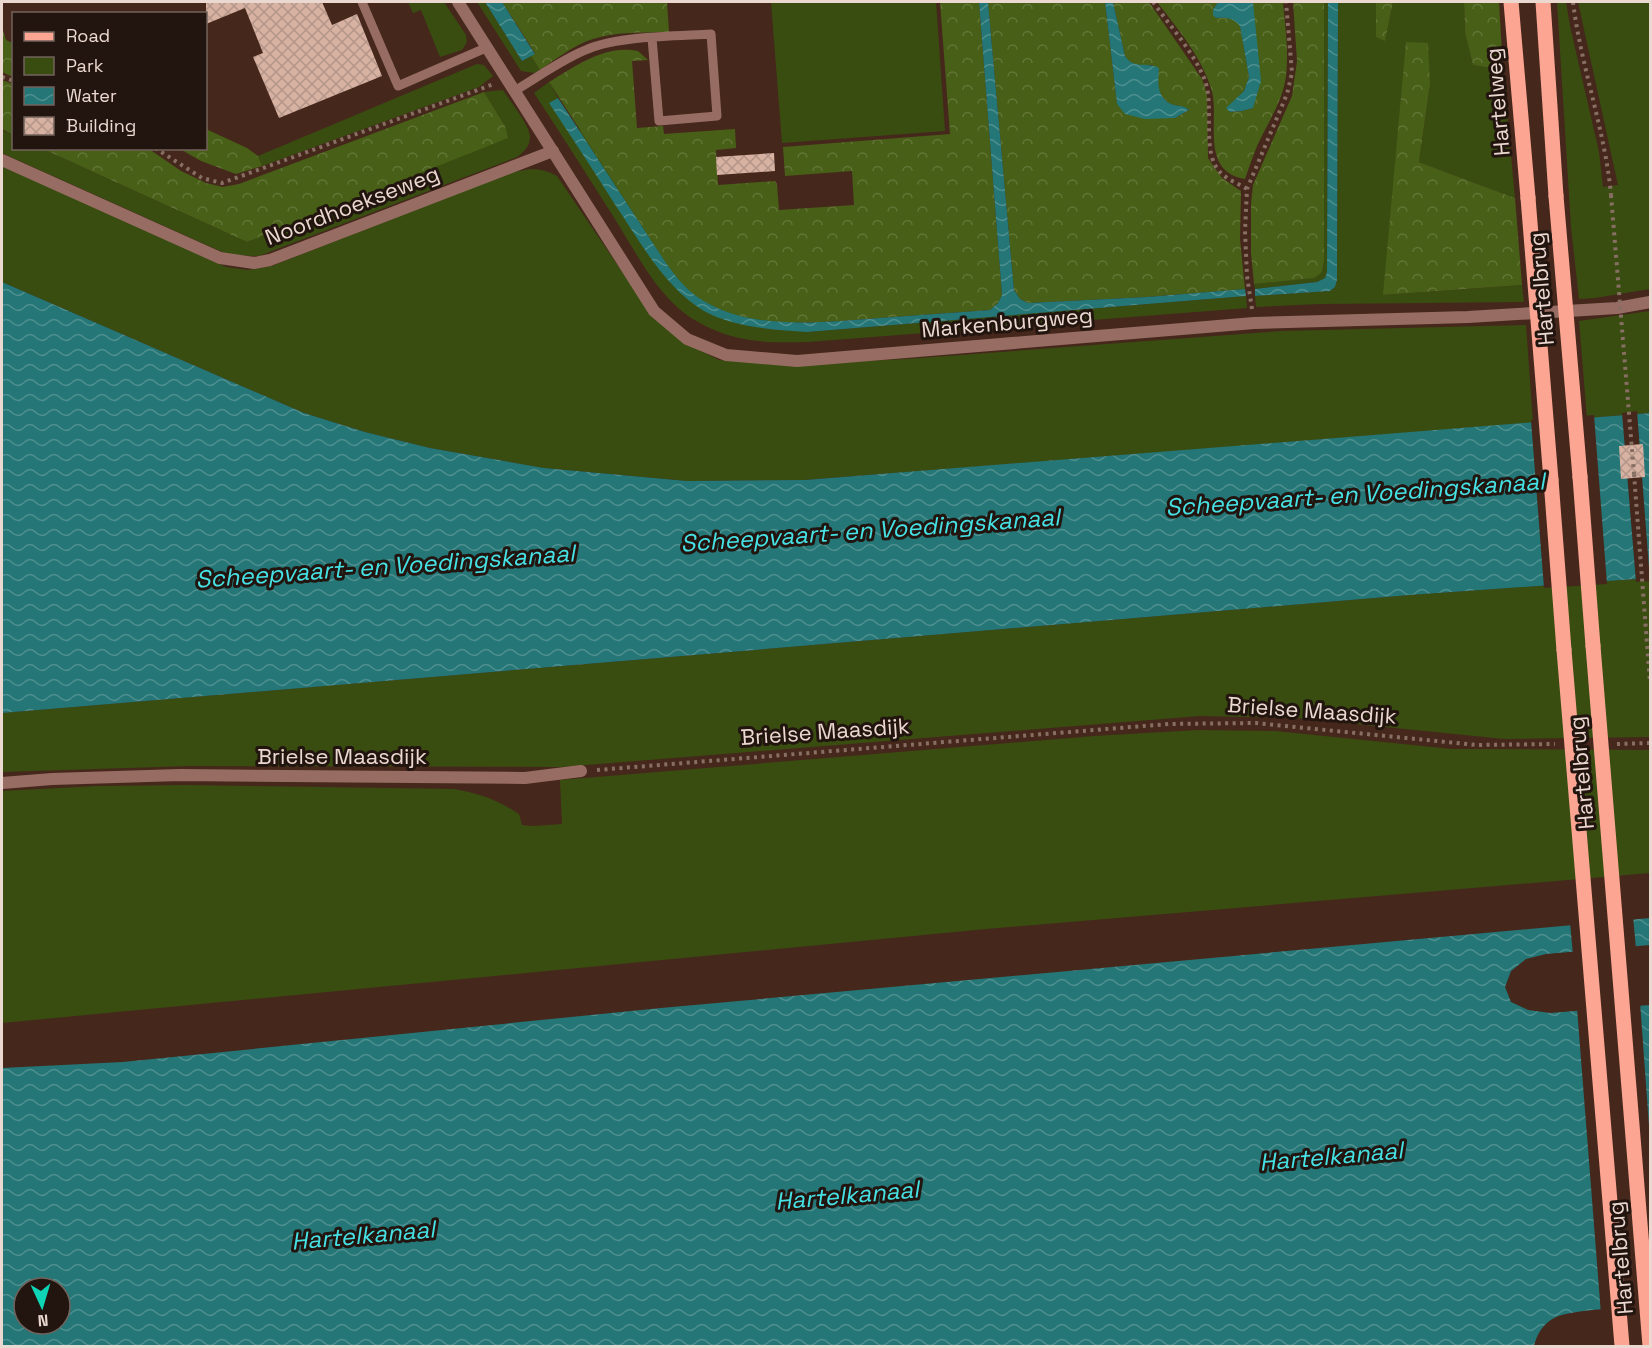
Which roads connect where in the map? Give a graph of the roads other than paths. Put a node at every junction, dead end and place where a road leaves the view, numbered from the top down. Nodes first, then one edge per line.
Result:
1 (362, 2) edge
2 (458, 2) edge
3 (1511, 2) edge
4 (1543, 2) edge
5 (652, 38) junction
6 (488, 47) junction
7 (516, 90) junction
8 (553, 151) junction
9 (2, 160) edge
10 (1528, 198) joint
11 (1650, 302) edge
12 (581, 771) road end
13 (2, 783) edge
14 (1622, 1347) edge
15 (1650, 1347) edge

1 - 6 lane
2 - 6 street, Markenburgweg
3 - 10 main road, Hartelweg
4 - 15 main road, Hartelbrug, bridge
5 - 5 lane
5 - 7 lane
6 - 7 street, Markenburgweg
7 - 8 street, Markenburgweg
8 - 9 street, Noordhoekseweg
8 - 11 street, Markenburgweg
10 - 14 main road, Hartelbrug, bridge
12 - 13 street, Brielse Maasdijk

